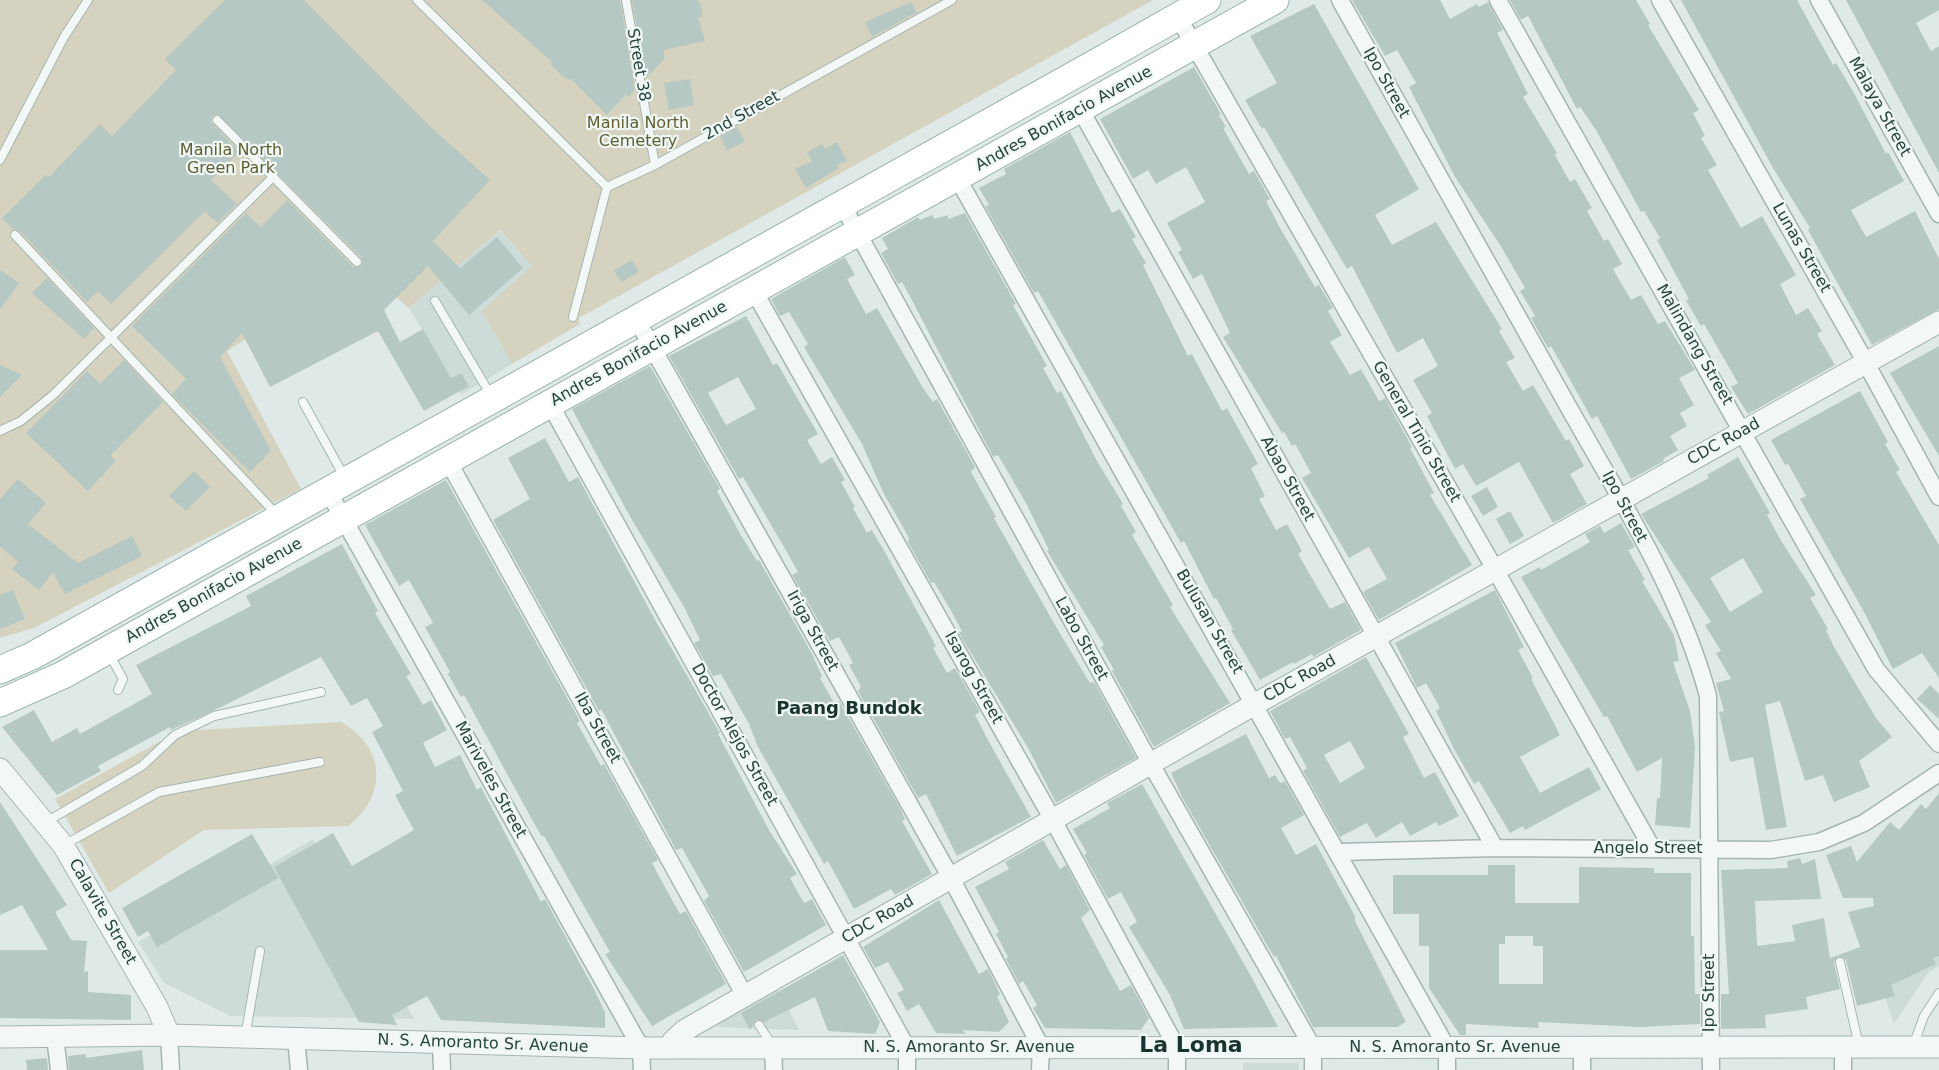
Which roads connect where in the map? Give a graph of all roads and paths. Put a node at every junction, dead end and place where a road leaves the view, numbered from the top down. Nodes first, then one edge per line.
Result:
1 (88, 0) edge
2 (417, 0) edge
3 (626, 0) edge
4 (952, 0) edge
5 (1207, 0) edge
6 (1275, 0) edge
7 (1340, 0) edge
8 (1498, 0) edge
9 (1660, 0) edge
10 (1819, 0) edge
11 (1178, 17) junction
12 (1194, 46) junction
13 (1080, 109) junction
14 (217, 120) dead end
15 (0, 160) edge
16 (655, 165) junction
17 (273, 177) junction
18 (958, 179) junction
19 (607, 187) junction
20 (844, 208) junction
21 (1939, 214) edge
22 (858, 233) junction
23 (15, 236) dead end
24 (357, 262) dead end
25 (754, 291) junction
26 (435, 301) dead end
27 (573, 317) dead end
28 (638, 322) junction
29 (1939, 322) edge
30 (111, 338) junction
31 (652, 347) junction
32 (1866, 363) junction
33 (303, 402) dead end
34 (495, 402) junction
35 (550, 404) junction
36 (1743, 431) junction
37 (0, 432) edge
38 (448, 461) junction
39 (338, 488) junction
40 (1939, 497) edge
41 (1621, 501) junction
42 (344, 519) junction
43 (281, 520) junction
44 (1496, 571) junction
45 (1376, 638) junction
46 (107, 650) junction
47 (0, 670) edge
48 (118, 690) dead end
49 (321, 692) dead end
50 (0, 703) edge
51 (1255, 704) junction
52 (1939, 744) edge
53 (320, 762) dead end
54 (1151, 764) junction
55 (0, 769) edge
56 (1939, 773) edge
57 (1053, 820) junction
58 (46, 822) junction
59 (63, 845) junction
60 (1495, 848) junction
61 (1652, 848) junction
62 (1709, 849) junction
63 (1338, 852) junction
64 (951, 878) junction
65 (847, 939) junction
66 (260, 951) dead end
67 (1840, 962) dead end
68 (1939, 993) edge
69 (747, 1002) junction
70 (759, 1025) dead end
71 (169, 1035) junction
72 (55, 1036) junction
73 (0, 1037) edge
74 (245, 1037) junction
75 (296, 1038) junction
76 (441, 1042) junction
77 (1041, 1047) junction
78 (1711, 1047) junction
79 (1851, 1047) junction
80 (1912, 1047) junction
81 (1939, 1047) edge
82 (641, 1048) junction
83 (670, 1048) junction
84 (773, 1048) junction
85 (908, 1048) junction
86 (1177, 1048) junction
87 (1312, 1048) junction
88 (1447, 1048) junction
89 (1582, 1048) junction
90 (59, 1070) edge
91 (171, 1070) edge
92 (299, 1070) edge
93 (442, 1070) edge
94 (642, 1070) edge
95 (774, 1070) edge
96 (907, 1070) edge
97 (1040, 1070) edge
98 (1177, 1070) edge
99 (1313, 1070) edge
100 (1447, 1070) edge
101 (1582, 1070) edge
102 (1711, 1070) edge
103 (1843, 1070) edge

1 - 15 lane
2 - 19 lane
3 - 16 lane, Street 38
4 - 16 lane, 2nd Street
5 - 11 main road, Andres Bonifacio Avenue
6 - 12 main road, Andres Bonifacio Avenue
7 - 41 street, Ipo Street
8 - 36 street, Malindang Street
9 - 32 street, Lunas Street
10 - 21 street, Malaya Street
11 - 12 street, General Tinio Street
11 - 20 main road, Andres Bonifacio Avenue
12 - 13 main road, Andres Bonifacio Avenue
12 - 44 street, General Tinio Street
13 - 18 main road, Andres Bonifacio Avenue
13 - 45 street, Abao Street
14 - 17 lane
16 - 19 lane, 2nd Street
17 - 24 lane
17 - 30 lane
18 - 22 main road, Andres Bonifacio Avenue
18 - 51 street, Bulusan Street
19 - 27 lane
20 - 22 street, Labo Street
20 - 28 main road, Andres Bonifacio Avenue
22 - 25 main road, Andres Bonifacio Avenue
22 - 54 street, Labo Street
23 - 30 lane
25 - 31 main road, Andres Bonifacio Avenue
25 - 57 street, Isarog Street
26 - 34 lane
28 - 31 street, Iriga Street
28 - 34 main road, Andres Bonifacio Avenue
29 - 32 street, CDC Road
30 - 37 lane
30 - 43 lane
31 - 35 main road, Andres Bonifacio Avenue
31 - 64 street, Iriga Street
32 - 36 street, CDC Road
32 - 40 street, Lunas Street
33 - 39 lane
34 - 39 main road, Andres Bonifacio Avenue
35 - 38 main road, Andres Bonifacio Avenue
35 - 65 street, Doctor Alejos Street
36 - 41 street, CDC Road
36 - 52 street, Malindang Street
38 - 42 main road, Andres Bonifacio Avenue
38 - 69 street, Iba Street
39 - 42 street, Mariveles Street
39 - 43 main road, Andres Bonifacio Avenue
41 - 44 street, CDC Road
41 - 62 street, Ipo Street
42 - 46 main road, Andres Bonifacio Avenue
42 - 82 street, Mariveles Street
43 - 47 main road, Andres Bonifacio Avenue
44 - 45 street, CDC Road
44 - 61 street, General Tinio Street
45 - 51 street, CDC Road
45 - 60 street, Abao Street
46 - 48 lane
46 - 50 main road, Andres Bonifacio Avenue
49 - 58 lane
51 - 54 street, CDC Road
51 - 63 street, Bulusan Street
53 - 59 lane
54 - 57 street, CDC Road
54 - 87 street, Labo Street
55 - 58 street, Calavite Street
56 - 62 street, Angelo Street
57 - 64 street, CDC Road
57 - 86 street, Isarog Street
58 - 59 street, Calavite Street
59 - 71 street, Calavite Street
60 - 61 street, Angelo Street
60 - 63 street, Angelo Street
61 - 62 street, Angelo Street
62 - 78 street, Ipo Street
63 - 88 street, Bulusan Street
64 - 65 street, CDC Road
64 - 77 street, Iriga Street
65 - 69 street, CDC Road
65 - 85 street, Doctor Alejos Street
66 - 74 lane
67 - 79 lane
68 - 80 lane
69 - 83 street, CDC Road
70 - 84 lane
71 - 72 street, N. S. Amoranto Sr. Avenue
71 - 74 street, N. S. Amoranto Sr. Avenue
71 - 91 street, Calavite Street
72 - 73 street, N. S. Amoranto Sr. Avenue
72 - 90 street
74 - 75 street, N. S. Amoranto Sr. Avenue
75 - 76 street, N. S. Amoranto Sr. Avenue
75 - 92 street
76 - 82 street, N. S. Amoranto Sr. Avenue
76 - 93 street
77 - 85 street, N. S. Amoranto Sr. Avenue
77 - 86 street, N. S. Amoranto Sr. Avenue
77 - 97 street
78 - 79 street, N. S. Amoranto Sr. Avenue
78 - 89 street, N. S. Amoranto Sr. Avenue
78 - 102 street, Ipo Street
79 - 80 street, N. S. Amoranto Sr. Avenue
79 - 103 street
80 - 81 street, N. S. Amoranto Sr. Avenue
82 - 83 street, N. S. Amoranto Sr. Avenue
82 - 94 street, Mariveles Street
83 - 84 street, N. S. Amoranto Sr. Avenue
84 - 85 street, N. S. Amoranto Sr. Avenue
84 - 95 street
85 - 96 street
86 - 87 street, N. S. Amoranto Sr. Avenue
86 - 98 street, Isarog Street
87 - 88 street, N. S. Amoranto Sr. Avenue
87 - 99 street, Labo Street
88 - 89 street, N. S. Amoranto Sr. Avenue
88 - 100 street, Bulusan Street
89 - 101 street

